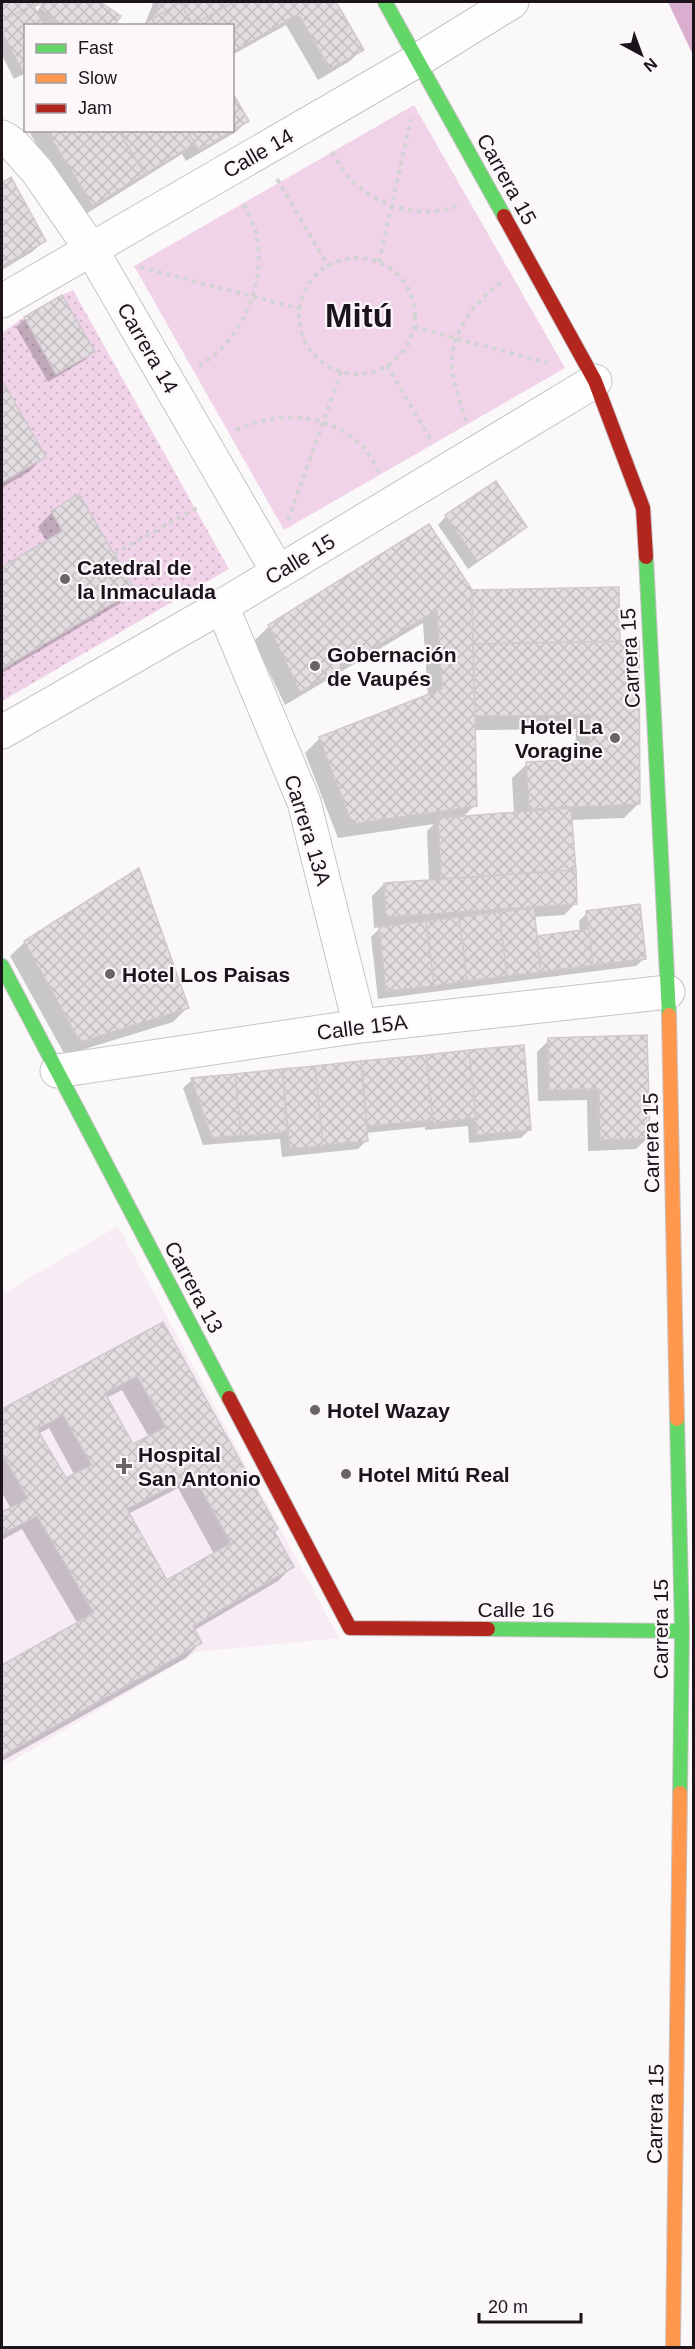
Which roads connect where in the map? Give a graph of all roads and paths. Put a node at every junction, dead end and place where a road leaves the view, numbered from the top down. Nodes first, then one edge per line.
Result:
1 (385, 2) edge
2 (512, 2) edge
3 (418, 60) junction
4 (412, 116) dead end
5 (2, 137) edge
6 (261, 151) junction
7 (332, 152) dead end
8 (243, 203) dead end
9 (462, 204) dead end
10 (391, 205) junction
11 (91, 249) junction
12 (379, 262) junction
13 (134, 266) dead end
14 (328, 266) junction
15 (511, 274) dead end
16 (252, 297) junction
17 (2, 301) edge
18 (300, 309) junction
19 (414, 327) junction
20 (456, 339) junction
21 (387, 365) junction
22 (554, 365) dead end
23 (193, 370) dead end
24 (341, 372) junction
25 (595, 381) junction
26 (325, 422) junction
27 (467, 425) dead end
28 (229, 433) dead end
29 (448, 470) junction
30 (380, 475) dead end
31 (230, 490) junction
32 (284, 530) dead end
33 (114, 554) dead end
34 (278, 572) junction
35 (222, 606) junction
36 (2, 732) edge
37 (2, 966) edge
38 (668, 992) junction
39 (360, 1026) junction
40 (57, 1071) junction
41 (350, 1628) joint
42 (682, 1631) junction
43 (673, 2348) edge

1 - 3 street, Carrera 15
2 - 3 street, Calle 14
3 - 6 street, Calle 14
3 - 25 street, Carrera 15
4 - 10 path
5 - 11 street, Carrera 14
6 - 11 street, Calle 14
6 - 14 path
7 - 10 path
8 - 16 path
9 - 10 path
10 - 12 path
11 - 17 street, Calle 14
11 - 31 street, Carrera 14
12 - 14 path
12 - 19 path
13 - 16 path
14 - 18 path
15 - 20 path
16 - 18 path
16 - 23 path
18 - 24 path
19 - 20 path
19 - 21 path
20 - 22 path
20 - 27 path
21 - 24 path
21 - 29 path
24 - 26 path
25 - 29 street, Calle 15
25 - 38 street, Carrera 15
26 - 28 path
26 - 30 path
26 - 32 path
29 - 34 street, Calle 15
31 - 33 path
31 - 34 street, Carrera 14
34 - 35 street, Calle 15
35 - 36 street, Calle 15
35 - 39 street, Carrera 13A
37 - 40 street, Carrera 13
38 - 39 street, Calle 15A
38 - 42 street, Carrera 15
39 - 40 street, Calle 15A
40 - 41 street, Carrera 13
41 - 42 street, Calle 16
42 - 43 street, Carrera 15

